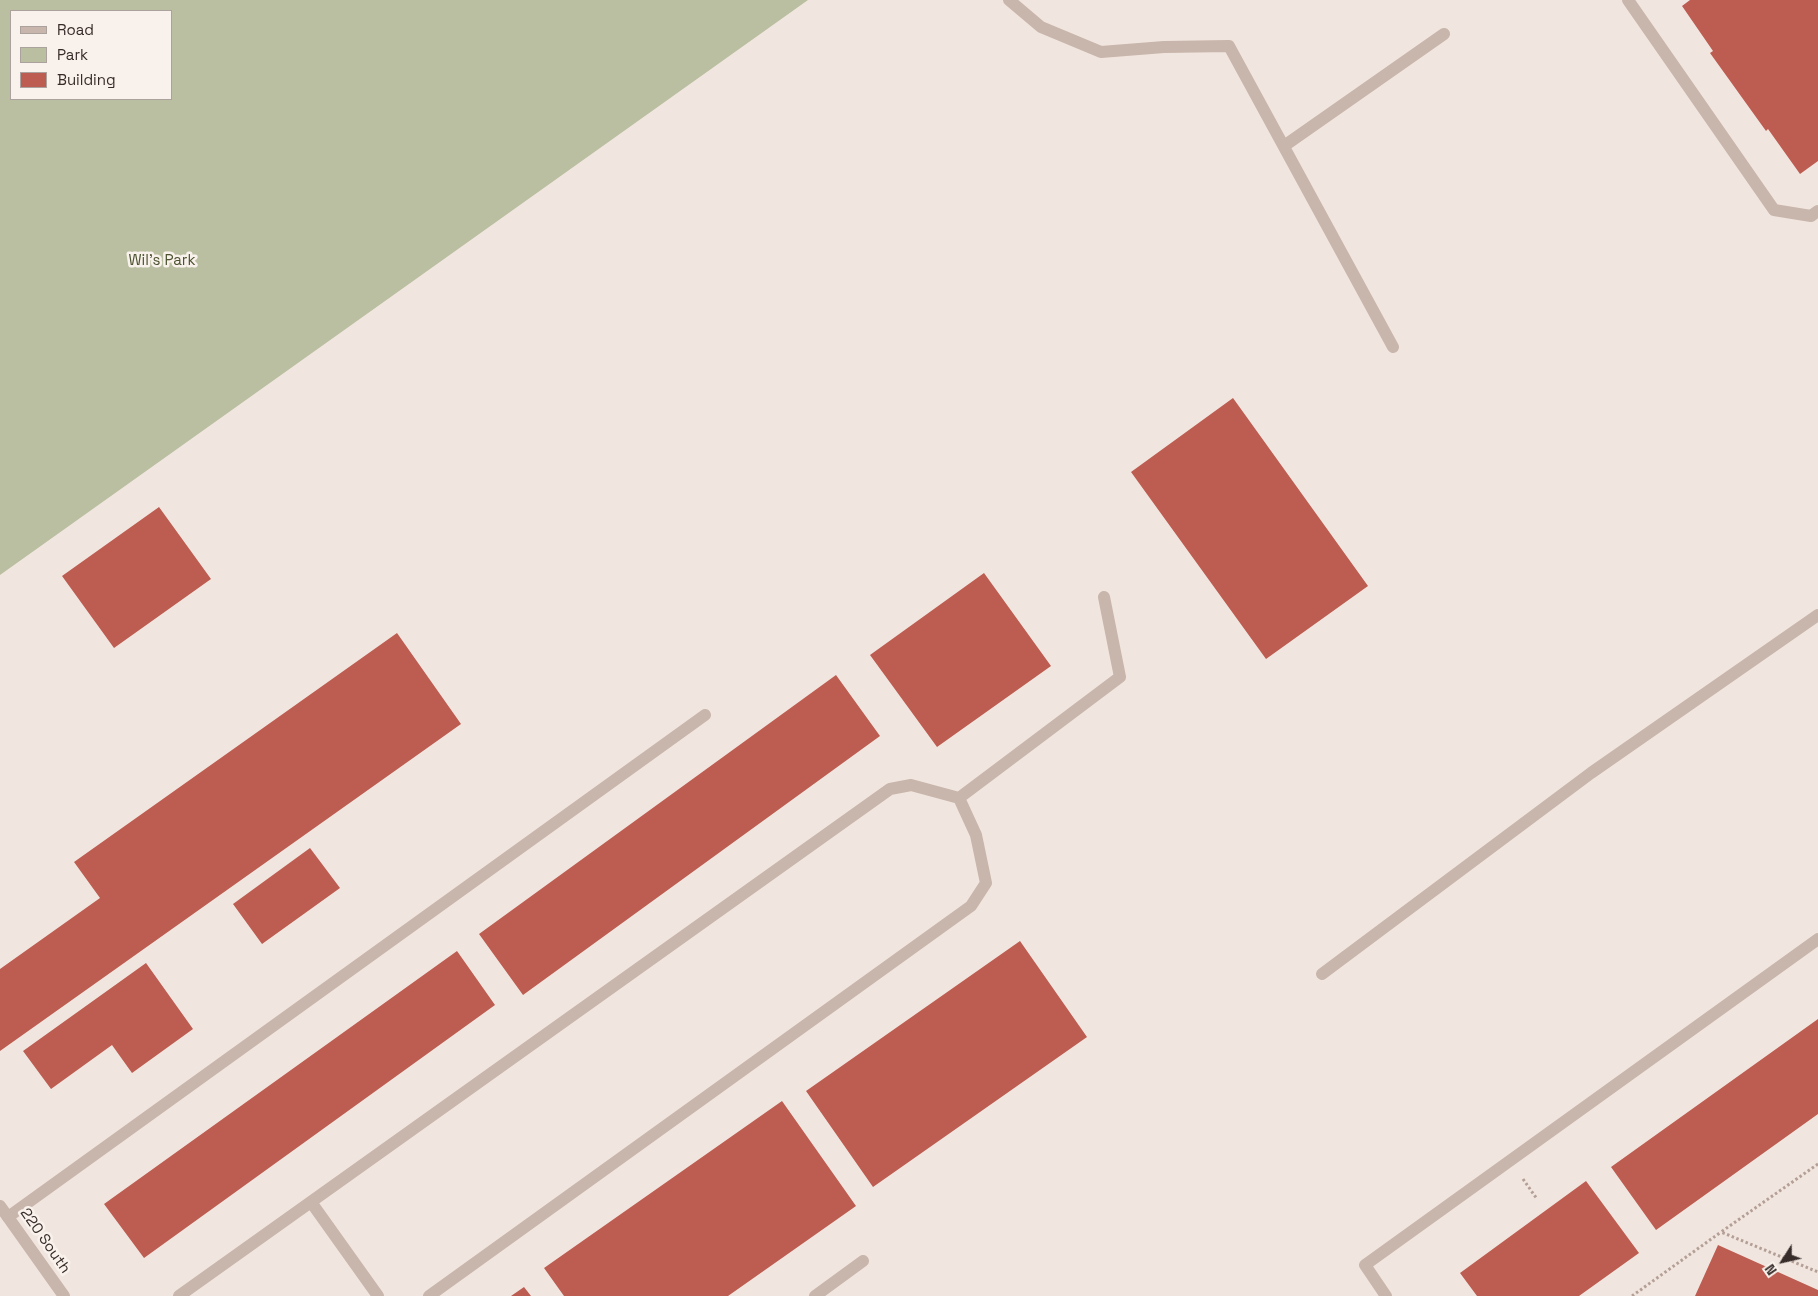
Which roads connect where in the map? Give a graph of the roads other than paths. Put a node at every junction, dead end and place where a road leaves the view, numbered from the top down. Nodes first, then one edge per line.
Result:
1 (1009, 0) edge
2 (1628, 0) edge
3 (1444, 34) dead end
4 (1284, 146) junction
5 (1818, 211) edge
6 (1393, 347) dead end
7 (1104, 596) dead end
8 (1818, 615) edge
9 (705, 715) dead end
10 (959, 798) junction
11 (1818, 939) edge
12 (1322, 974) dead end
13 (311, 1202) junction
14 (0, 1206) edge
15 (8, 1217) junction
16 (863, 1261) dead end
17 (64, 1296) edge
18 (179, 1296) edge
19 (378, 1296) edge
20 (429, 1296) edge
21 (815, 1296) edge
22 (1386, 1296) edge

1 - 4 street
2 - 5 street
3 - 4 street
4 - 6 street
7 - 10 street
8 - 12 street
9 - 15 street
10 - 13 street
10 - 20 street
11 - 22 street
13 - 18 street
13 - 19 street
14 - 15 street, 220 South
15 - 17 street, 220 South
16 - 21 street

